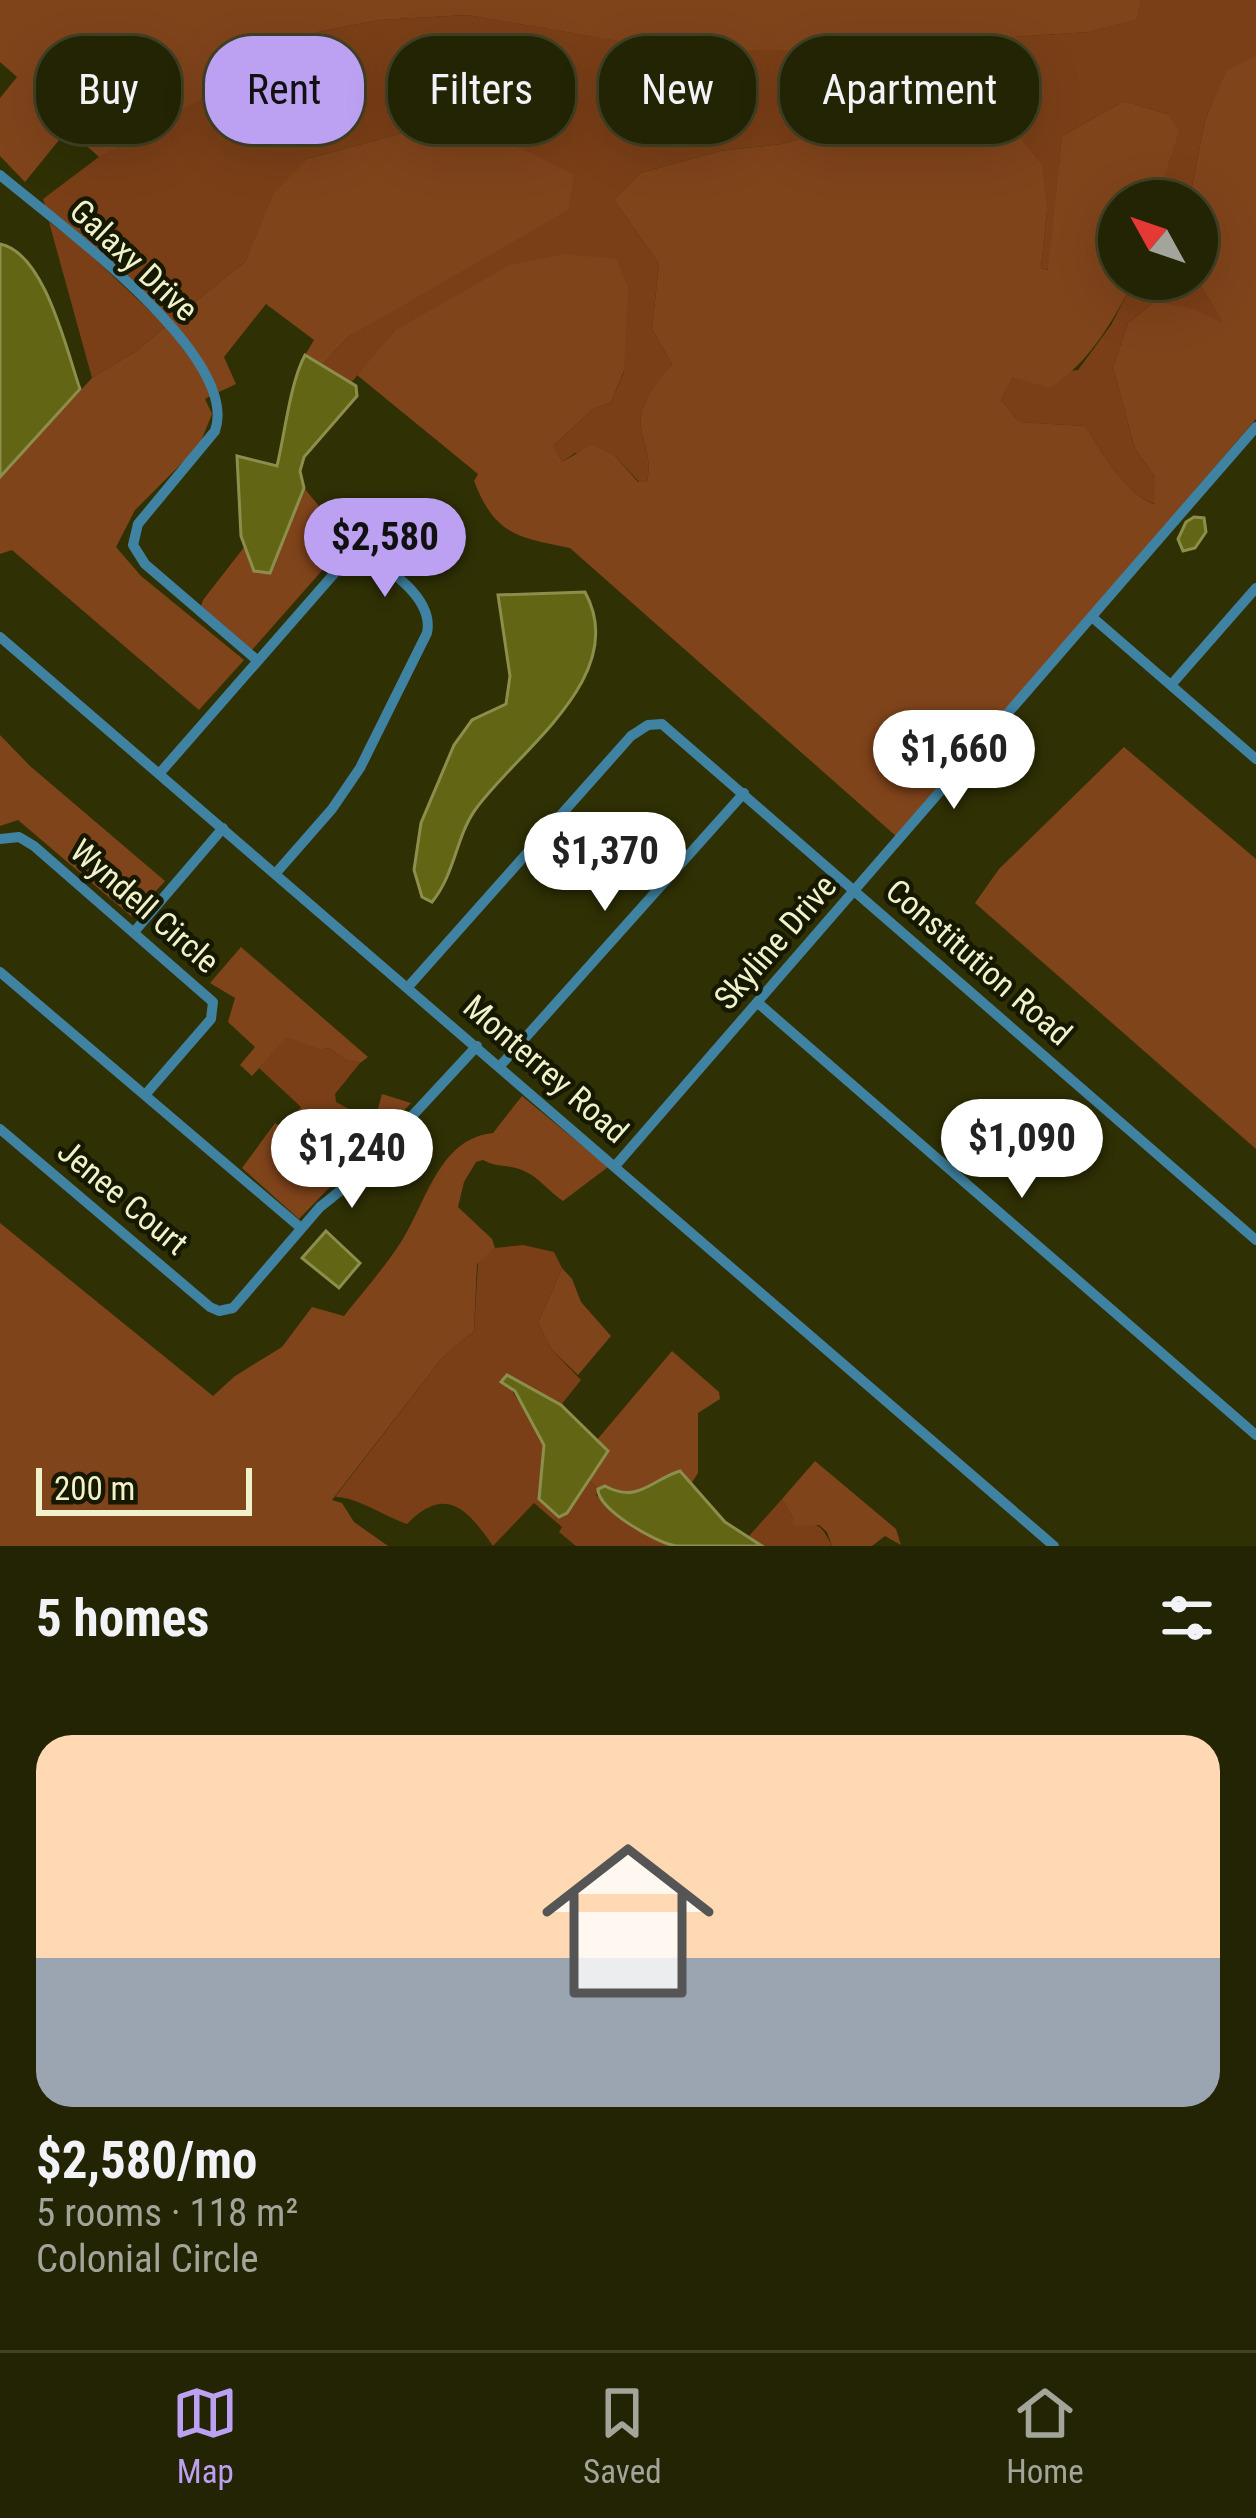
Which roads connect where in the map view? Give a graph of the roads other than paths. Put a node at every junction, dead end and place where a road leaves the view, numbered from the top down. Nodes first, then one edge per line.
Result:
1 (0, 175) edge
2 (1256, 427) edge
3 (1256, 588) edge
4 (1092, 617) junction
5 (0, 637) edge
6 (258, 661) junction
7 (1171, 685) junction
8 (1256, 759) edge
9 (159, 774) junction
10 (744, 793) junction
11 (223, 828) junction
12 (0, 839) edge
13 (276, 873) junction
14 (856, 891) junction
15 (134, 932) junction
16 (0, 972) edge
17 (409, 987) junction
18 (758, 1003) junction
19 (477, 1046) junction
20 (500, 1066) junction
21 (145, 1095) junction
22 (0, 1129) edge
23 (616, 1165) junction
24 (302, 1228) junction
25 (1256, 1240) edge
26 (1255, 1433) edge
27 (1054, 1546) edge

1 - 6 street, Galaxy Drive
2 - 4 street, Skyline Drive
3 - 7 street
4 - 7 street
4 - 14 street, Skyline Drive
5 - 9 street, Monterrey Road
6 - 9 street
6 - 13 street
7 - 8 street
9 - 11 street, Monterrey Road
10 - 14 street, Constitution Road
10 - 17 street, Constitution Road
10 - 20 street
11 - 13 street, Monterrey Road
11 - 15 street
12 - 15 street, Wyndell Circle
13 - 17 street, Monterrey Road
14 - 18 street, Skyline Drive
14 - 25 street, Constitution Road
15 - 21 street, Wyndell Circle
16 - 21 street
17 - 19 street, Monterrey Road
18 - 23 street, Skyline Drive
18 - 26 street
19 - 20 street, Monterrey Road
19 - 24 street
20 - 23 street, Monterrey Road
21 - 24 street
22 - 24 street, Jenee Court
23 - 27 street, Monterrey Road

